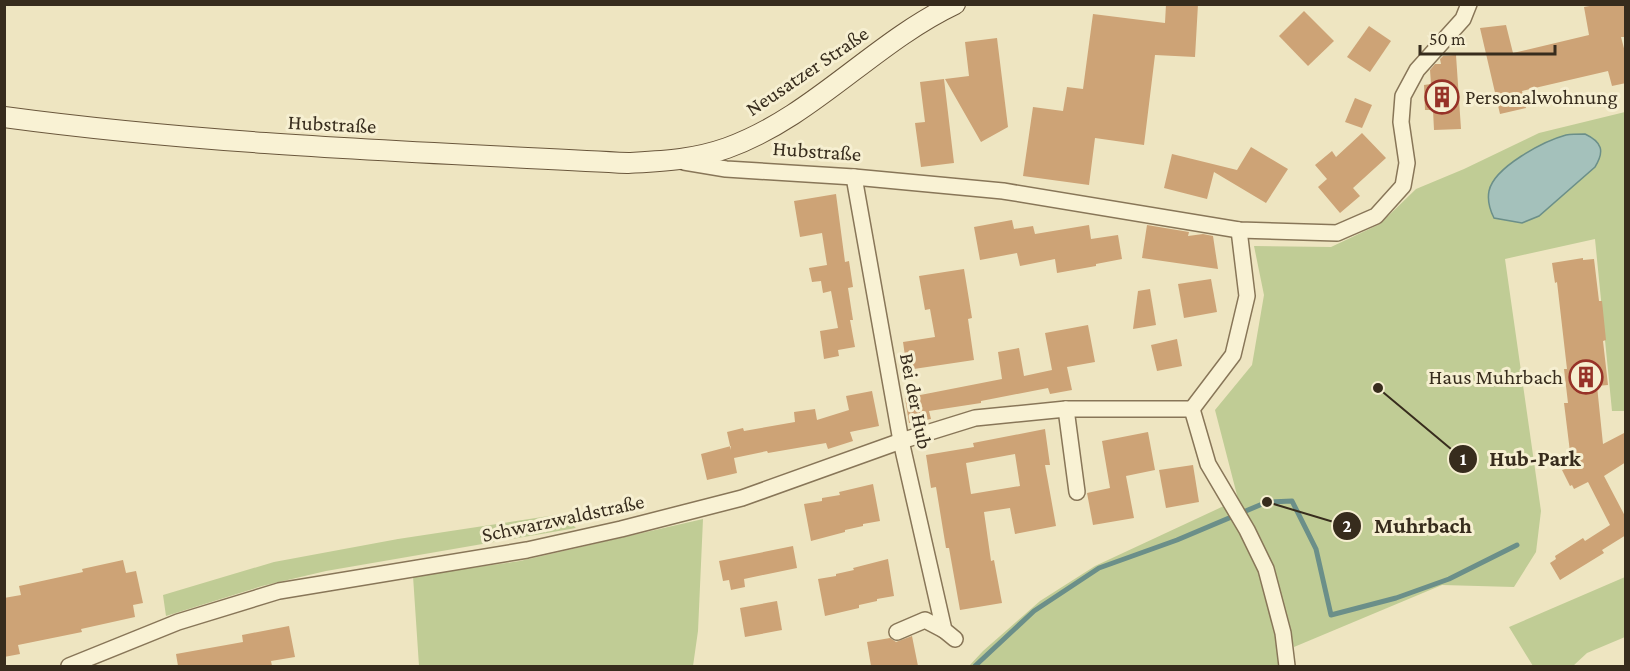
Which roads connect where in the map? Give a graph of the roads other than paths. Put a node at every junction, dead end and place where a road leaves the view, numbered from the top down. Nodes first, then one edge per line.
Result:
1 (955, 4) edge
2 (1469, 4) edge
3 (4, 117) edge
4 (678, 161) junction
5 (854, 177) junction
6 (1239, 230) junction
7 (1066, 409) junction
8 (1192, 409) junction
9 (902, 441) junction
10 (1077, 492) dead end
11 (897, 632) dead end
12 (69, 666) edge
13 (1287, 666) edge

1 - 4 main road, Neusatzer Straße
2 - 6 street, Hubstraße
3 - 4 main road, Hubstraße
4 - 5 street, Hubstraße
5 - 6 street, Hubstraße
5 - 9 street, Bei der Hub
6 - 8 street
7 - 8 street, Schwarzwaldstraße
7 - 9 street, Schwarzwaldstraße
7 - 10 street
8 - 13 street
9 - 11 street, Bei der Hub
9 - 12 street, Schwarzwaldstraße

